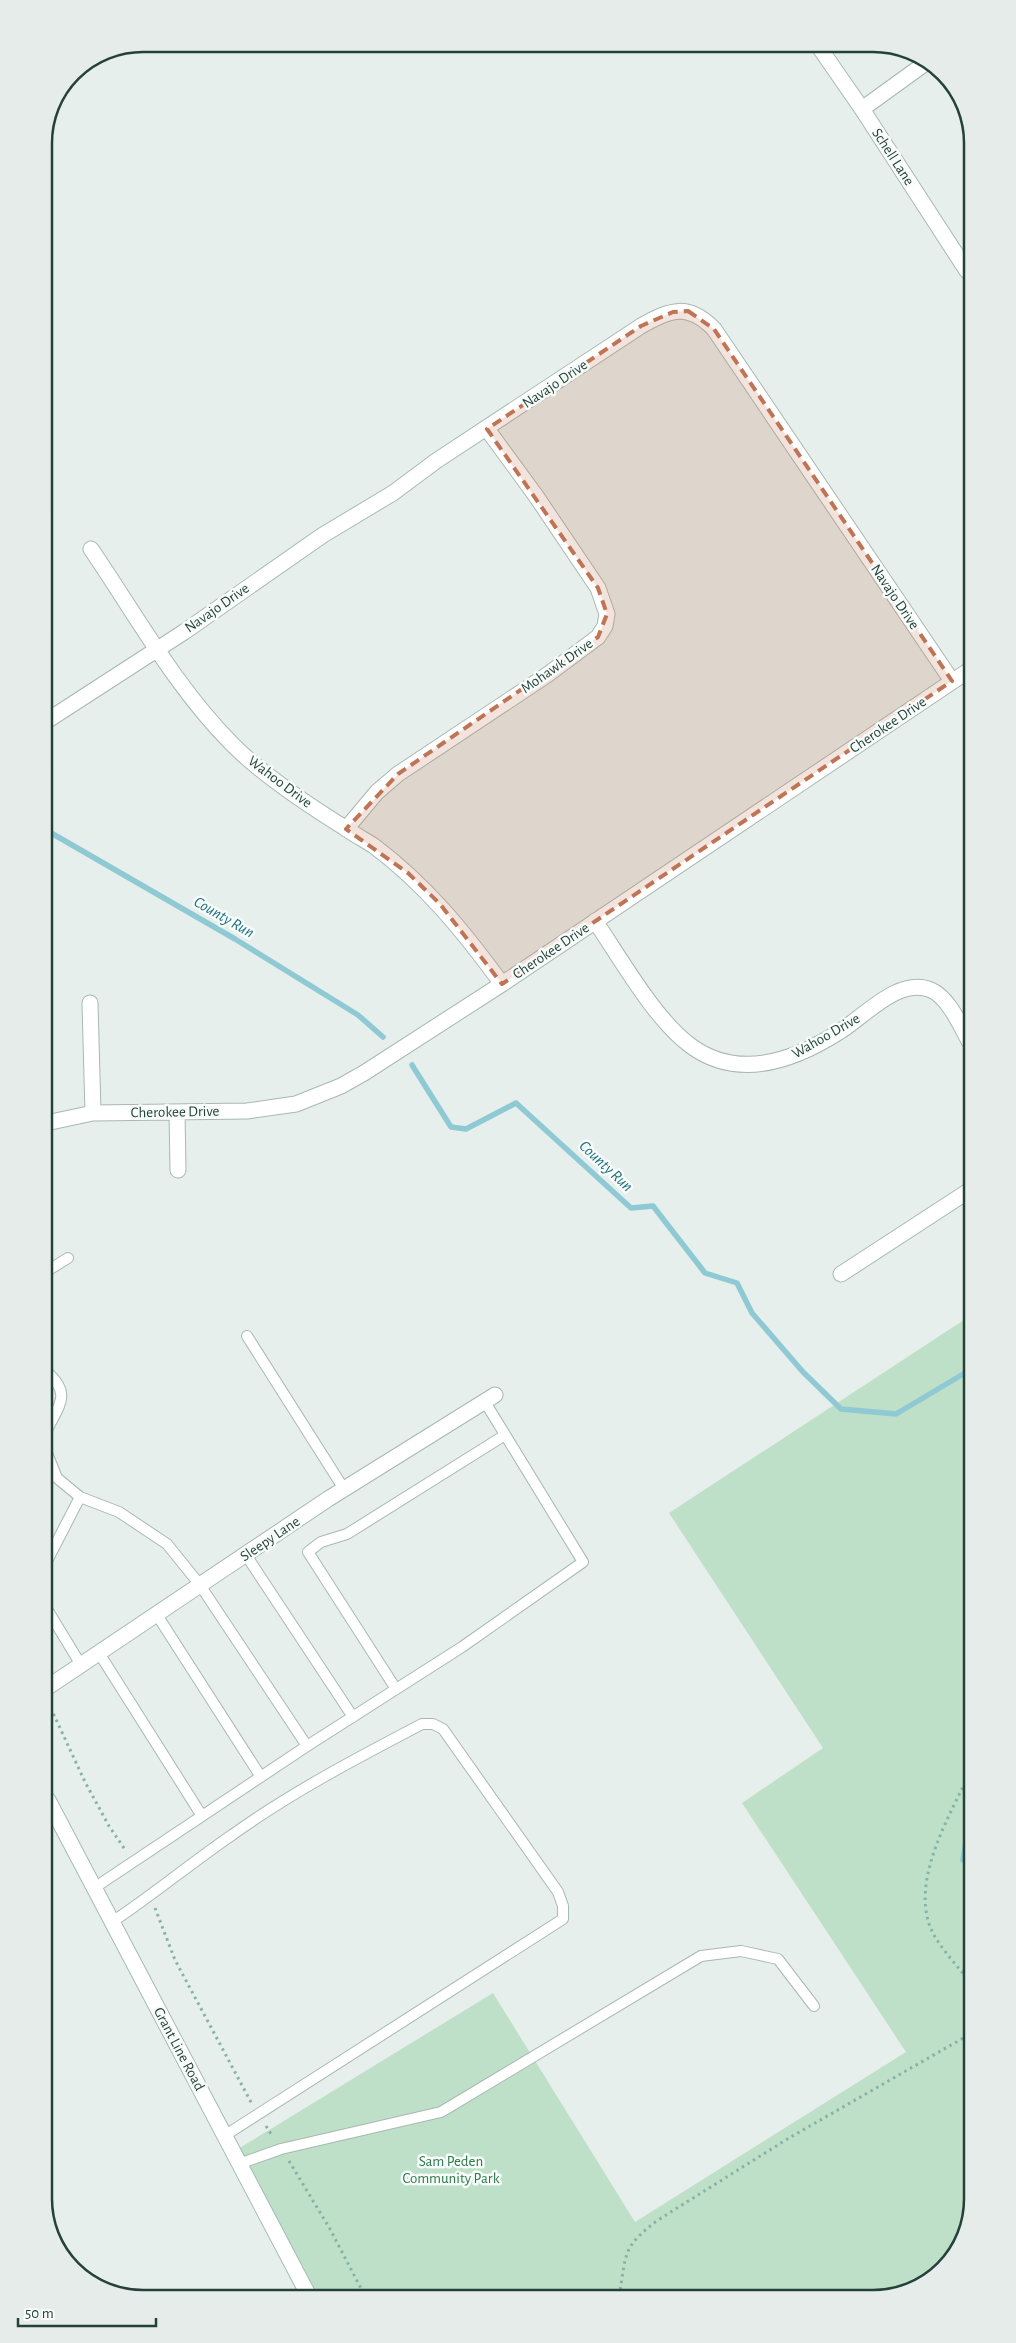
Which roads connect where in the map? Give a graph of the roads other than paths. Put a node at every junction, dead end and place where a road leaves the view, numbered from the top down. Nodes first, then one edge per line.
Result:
1 (823, 53) edge
2 (921, 67) edge
3 (862, 109) junction
4 (964, 266) edge
5 (487, 429) junction
6 (91, 549) dead end
7 (158, 648) junction
8 (964, 674) edge
9 (952, 681) junction
10 (53, 717) edge
11 (346, 829) junction
12 (595, 921) junction
13 (502, 984) junction
14 (90, 1003) dead end
15 (964, 1033) edge
16 (177, 1112) junction
17 (93, 1113) junction
18 (53, 1121) edge
19 (178, 1170) dead end
20 (964, 1194) edge
21 (68, 1258) dead end
22 (52, 1268) edge
23 (841, 1274) dead end
24 (247, 1336) dead end
25 (52, 1376) edge
26 (490, 1398) joint
27 (52, 1419) edge
28 (505, 1434) junction
29 (52, 1466) edge
30 (344, 1489) junction
31 (80, 1496) junction
32 (52, 1551) edge
33 (246, 1555) junction
34 (200, 1585) junction
35 (157, 1615) junction
36 (52, 1616) edge
37 (98, 1653) junction
38 (81, 1665) junction
39 (52, 1684) edge
40 (396, 1688) junction
41 (352, 1717) junction
42 (306, 1746) junction
43 (261, 1776) junction
44 (52, 1808) edge
45 (202, 1816) junction
46 (94, 1888) junction
47 (112, 1922) junction
48 (814, 2006) dead end
49 (224, 2136) junction
50 (239, 2164) junction
51 (306, 2290) edge

1 - 3 street, Schell Lane
2 - 3 street
3 - 4 street, Schell Lane
5 - 7 street, Navajo Drive
5 - 9 street, Navajo Drive
5 - 11 street, Mohawk Drive
6 - 7 street, Wahoo Drive
7 - 10 street, Navajo Drive
7 - 11 street, Wahoo Drive
8 - 9 street, Cherokee Drive
9 - 12 street, Cherokee Drive
11 - 13 street, Wahoo Drive
12 - 13 street, Cherokee Drive
12 - 15 street, Wahoo Drive
13 - 16 street, Cherokee Drive
14 - 17 street
16 - 17 street, Cherokee Drive
16 - 19 street
17 - 18 street, Cherokee Drive
20 - 23 street
21 - 22 lane
24 - 30 lane
25 - 27 lane
26 - 28 lane
26 - 30 street, Sleepy Lane
28 - 40 lane
28 - 40 lane
29 - 31 lane
30 - 33 street, Sleepy Lane
31 - 32 lane
31 - 34 lane
33 - 34 street, Sleepy Lane
33 - 41 lane
34 - 35 street, Sleepy Lane
34 - 42 lane
35 - 37 street, Sleepy Lane
35 - 43 lane
36 - 38 lane
37 - 38 street, Sleepy Lane
37 - 45 lane
38 - 39 street, Sleepy Lane
40 - 41 lane
41 - 42 lane
42 - 43 lane
43 - 45 lane
44 - 46 street, Grant Line Road
45 - 46 lane
46 - 47 street, Grant Line Road
47 - 49 street, Grant Line Road
47 - 49 lane
48 - 50 lane
49 - 50 street, Grant Line Road
50 - 51 street, Grant Line Road

